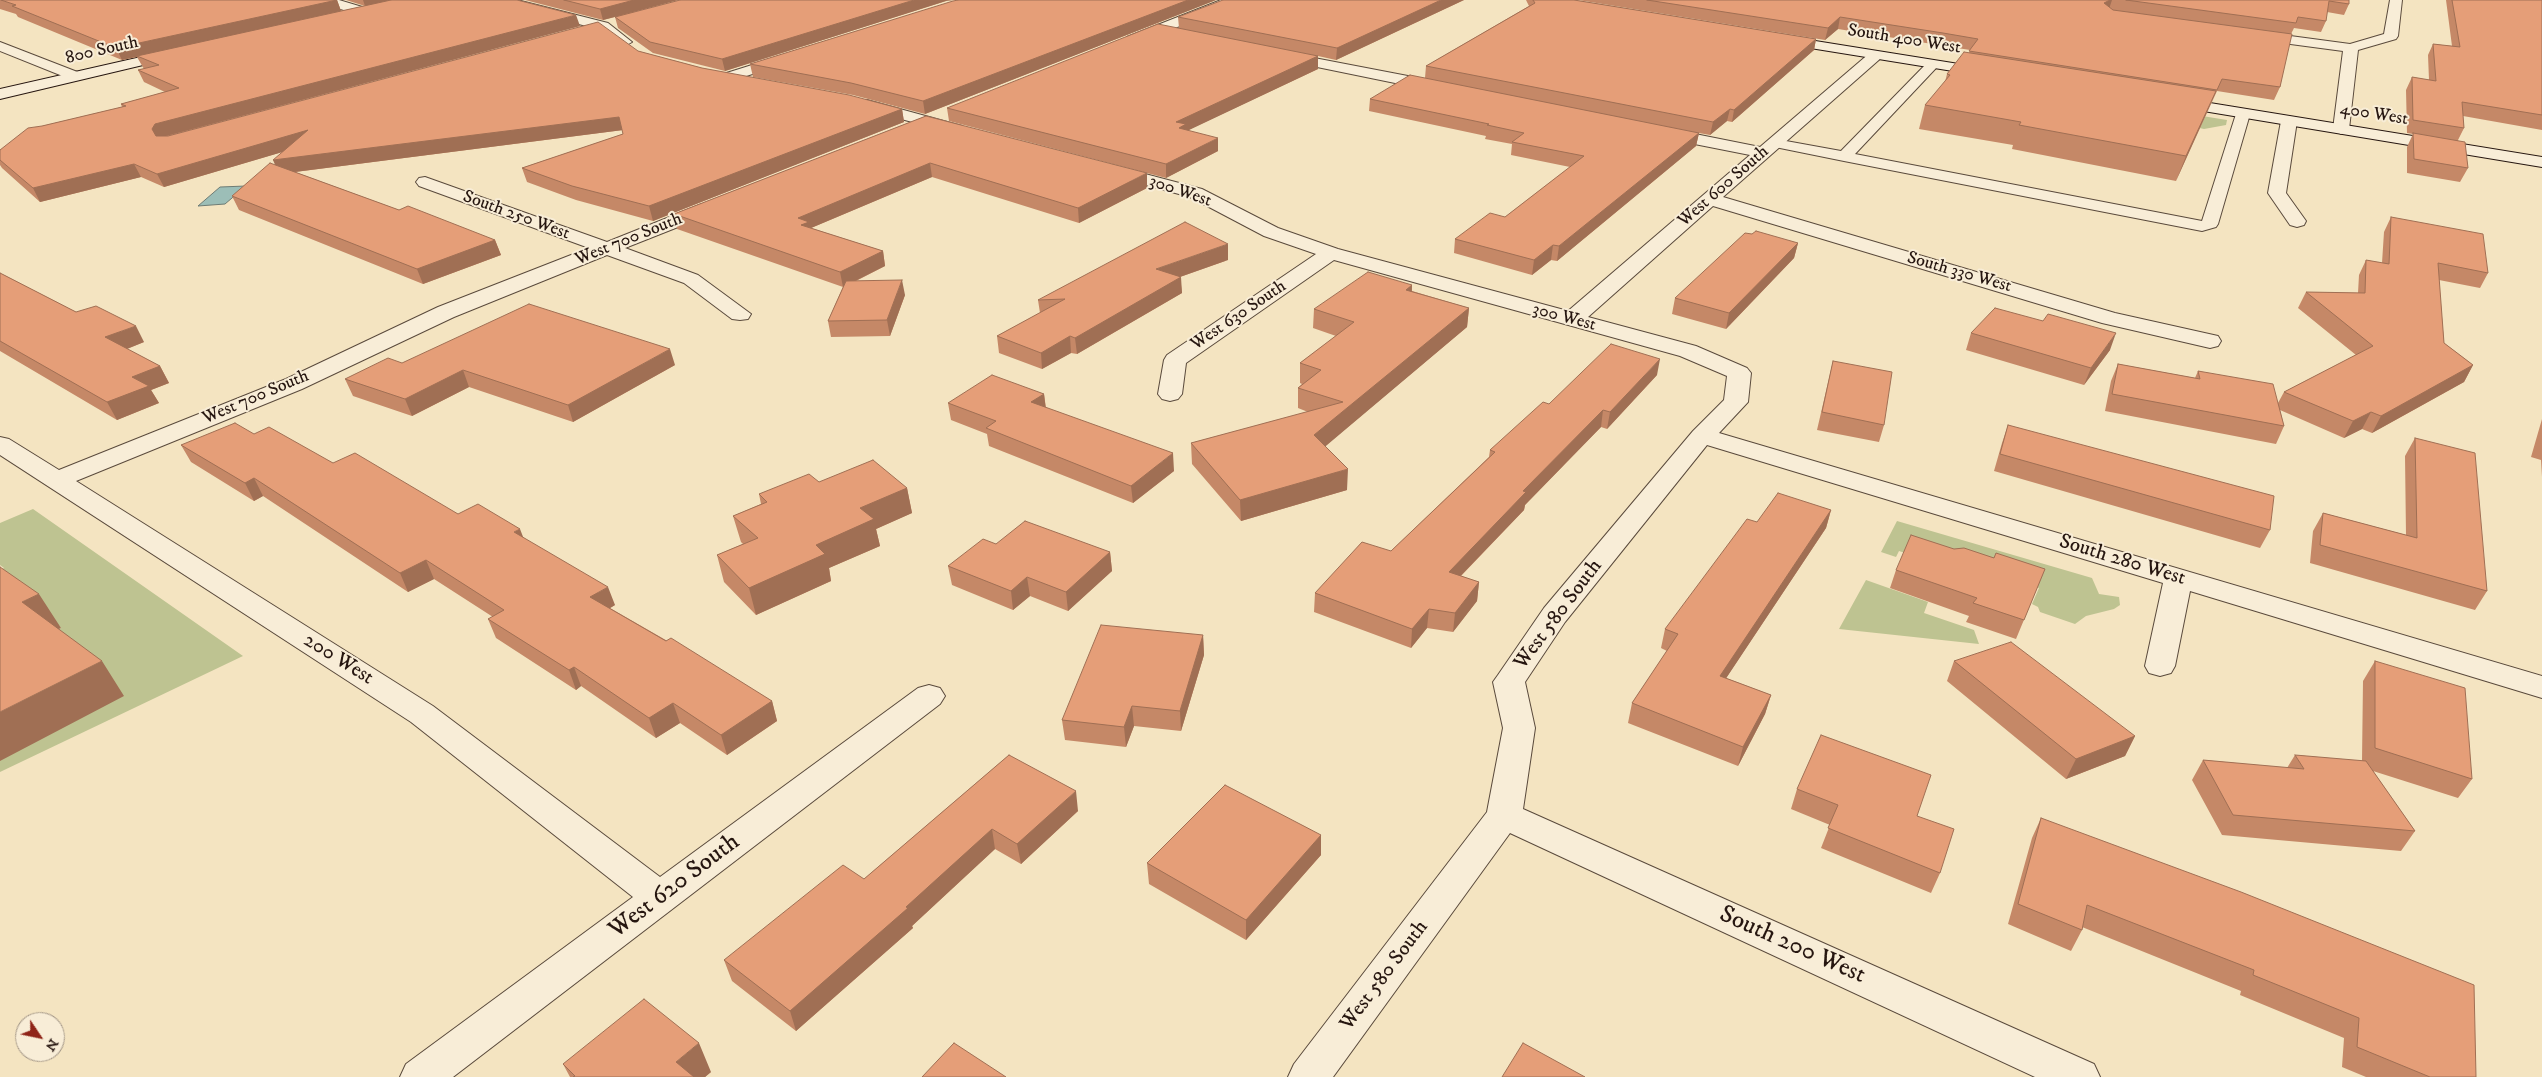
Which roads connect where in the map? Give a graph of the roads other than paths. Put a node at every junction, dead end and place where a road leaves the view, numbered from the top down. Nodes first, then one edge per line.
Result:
1 (325, 0) edge
2 (502, 0) edge
3 (1233, 0) edge
4 (2396, 0) edge
5 (382, 8) edge
6 (364, 12) junction
7 (335, 18) edge
8 (623, 21) edge
9 (603, 26) junction
10 (1157, 30) junction
11 (2234, 32) edge
12 (570, 35) edge
13 (1183, 36) edge
14 (1768, 37) edge
15 (0, 46) edge
16 (1113, 48) edge
17 (2351, 48) junction
18 (191, 50) edge
19 (1267, 52) edge
20 (640, 53) edge
21 (800, 54) edge
22 (1876, 55) junction
23 (1932, 64) junction
24 (705, 74) edge
25 (2000, 75) edge
26 (76, 76) junction
27 (722, 79) junction
28 (759, 85) edge
29 (1453, 90) edge
30 (0, 94) edge
31 (2156, 100) edge
32 (852, 102) edge
33 (957, 110) edge
34 (2243, 114) junction
35 (929, 121) junction
36 (2289, 121) junction
37 (1646, 129) edge
38 (2341, 129) junction
39 (899, 133) edge
40 (976, 134) edge
41 (1770, 148) junction
42 (1844, 156) junction
43 (2542, 162) edge
44 (1091, 165) edge
45 (425, 182) dead end
46 (1709, 199) junction
47 (725, 202) edge
48 (2297, 221) dead end
49 (605, 249) junction
50 (1331, 253) junction
51 (740, 314) dead end
52 (1571, 320) junction
53 (2210, 341) dead end
54 (1739, 374) joint
55 (1170, 394) dead end
56 (1702, 436) junction
57 (0, 444) edge
58 (57, 480) junction
59 (2178, 578) junction
60 (2160, 666) dead end
61 (2542, 687) edge
62 (929, 696) dead end
63 (1504, 815) junction
64 (661, 898) junction
65 (421, 1077) edge
66 (1309, 1077) edge
67 (2079, 1077) edge

1 - 6 street
2 - 9 street
3 - 10 street
4 - 17 street
5 - 6 street
6 - 7 street
8 - 9 street
9 - 12 street
9 - 20 street
10 - 13 street
10 - 16 street
11 - 17 street
14 - 22 street, South 400 West
15 - 26 street
17 - 38 street
18 - 26 street, 800 South
19 - 29 street
21 - 27 street
22 - 23 street, South 400 West
22 - 41 street, West 600 South
23 - 25 street, South 400 West
23 - 42 lane
24 - 27 street
26 - 30 street, 800 South
27 - 28 street
31 - 34 street
32 - 35 street
33 - 35 street
34 - 36 street
34 - 42 lane
35 - 39 street
35 - 40 street
36 - 38 street, 400 West
36 - 48 street
37 - 41 street
38 - 43 street, 400 West
41 - 42 lane
41 - 46 street, West 600 South
44 - 50 street, 300 West
45 - 49 street, South 250 West
46 - 52 street, West 600 South
46 - 53 street, South 330 West
47 - 49 street, West 700 South
49 - 51 street, South 250 West
49 - 58 street, West 700 South
50 - 52 street, 300 West
50 - 55 street, West 630 South
52 - 54 street, 300 West
54 - 56 street, West 580 South
56 - 59 street, South 280 West
56 - 63 street, West 580 South
57 - 58 street, 200 West
58 - 64 street, 200 West
59 - 60 street
59 - 61 street, South 280 West
62 - 64 street, West 620 South
63 - 66 street, West 580 South
63 - 67 street, South 200 West
64 - 65 street, West 620 South

